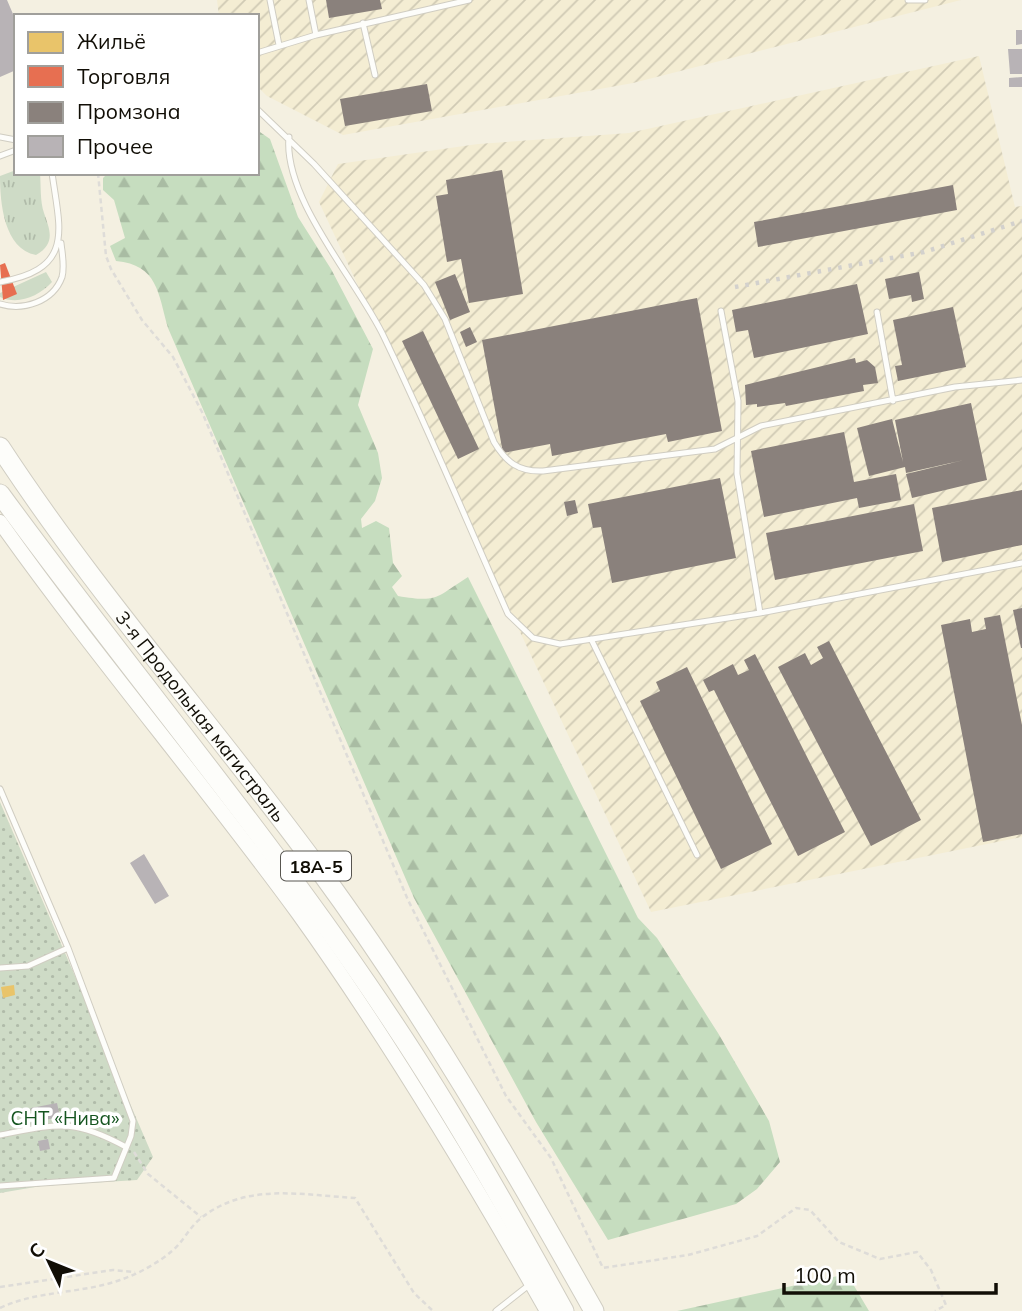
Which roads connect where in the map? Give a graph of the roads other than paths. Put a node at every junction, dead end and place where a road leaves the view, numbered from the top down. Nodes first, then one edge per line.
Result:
1 (270, 0) edge
2 (309, 0) edge
3 (469, 0) edge
4 (908, 0) edge
5 (925, 0) edge
6 (363, 23) junction
7 (316, 35) junction
8 (279, 45) junction
9 (259, 52) edge
10 (375, 75) dead end
11 (259, 111) edge
12 (289, 137) junction
13 (51, 175) edge
14 (60, 236) junction
15 (0, 282) edge
16 (0, 304) edge
17 (721, 311) dead end
18 (877, 313) dead end
19 (1022, 380) edge
20 (892, 401) junction
21 (738, 439) junction
22 (0, 447) edge
23 (0, 494) edge
24 (0, 522) edge
25 (1022, 563) edge
26 (760, 613) junction
27 (591, 639) junction
28 (0, 789) edge
29 (2, 800) edge
30 (697, 855) dead end
31 (68, 948) junction
32 (0, 968) edge
33 (0, 1135) edge
34 (126, 1147) junction
35 (0, 1186) edge
36 (532, 1284) junction
37 (496, 1311) edge
38 (547, 1311) edge
39 (564, 1311) edge
40 (594, 1311) edge

1 - 8 lane
2 - 7 lane
3 - 6 lane
4 - 5 lane
6 - 7 lane
6 - 10 lane
7 - 8 lane
8 - 9 lane
11 - 12 lane
12 - 21 lane
12 - 27 lane
13 - 14 lane
14 - 15 lane
14 - 16 lane
17 - 21 lane
18 - 20 lane
19 - 20 lane
20 - 21 lane
21 - 26 lane
22 - 40 highway, 3-я Продольная магистраль / 18А-5
23 - 39 highway, 3-я Продольная магистраль / 18А-5
24 - 36 street
25 - 26 lane
26 - 27 lane
27 - 30 lane
28 - 29 lane
29 - 31 lane
31 - 32 lane
31 - 34 lane
33 - 34 lane
34 - 35 lane
36 - 37 lane
36 - 38 street

